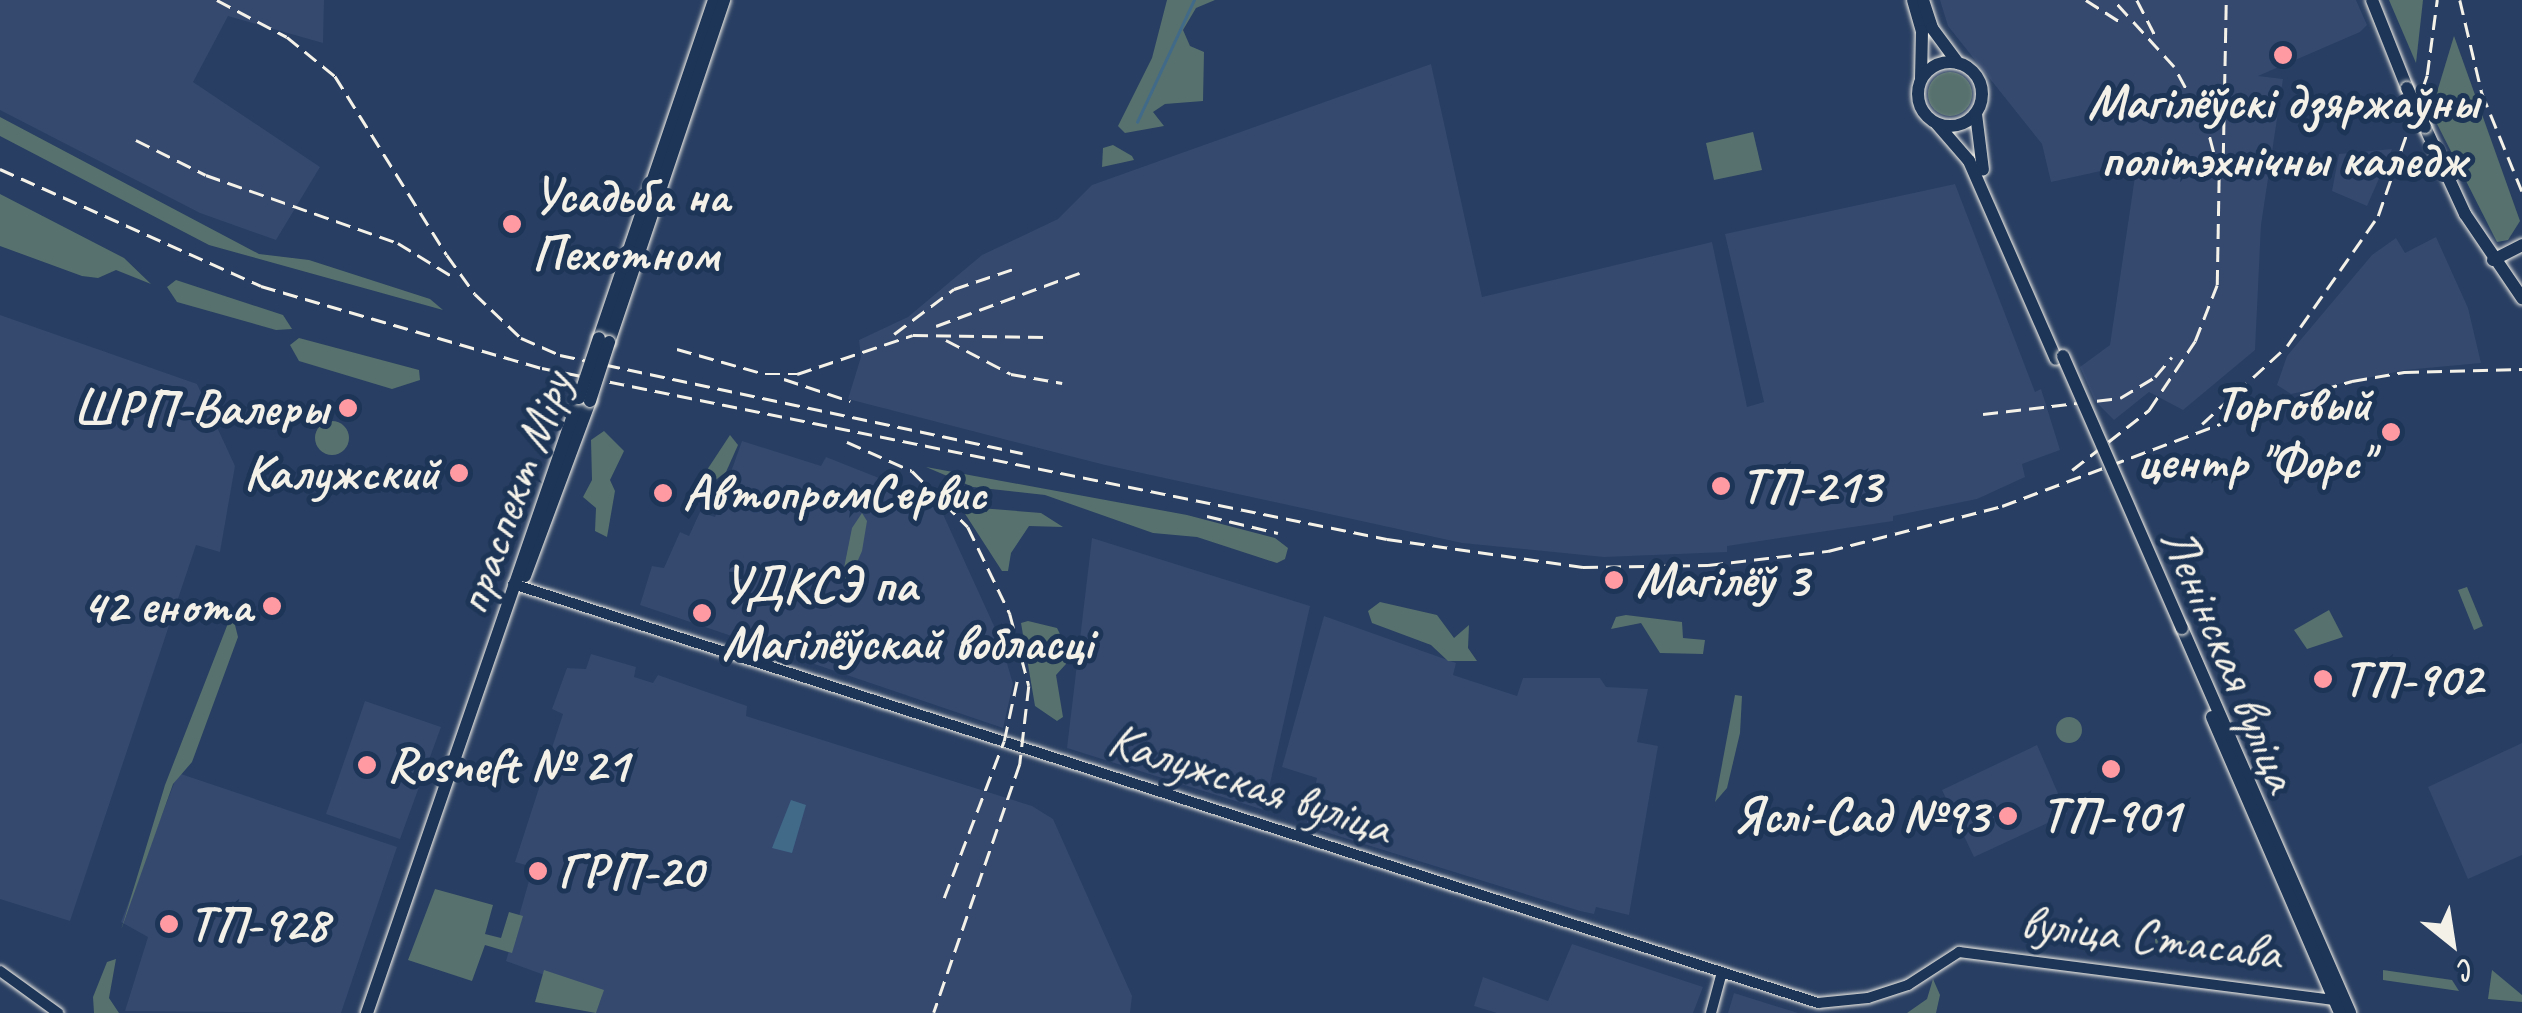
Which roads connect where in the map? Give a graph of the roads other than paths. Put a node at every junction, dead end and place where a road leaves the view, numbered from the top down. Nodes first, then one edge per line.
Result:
1 (714, 0) edge
2 (724, 0) edge
3 (1912, 0) edge
4 (1923, 0) edge
5 (2372, 0) edge
6 (1958, 63) junction
7 (1921, 79) junction
8 (1976, 114) junction
9 (1937, 124) junction
10 (2522, 245) edge
11 (2493, 260) junction
12 (2522, 298) edge
13 (604, 340) junction
14 (2059, 358) junction
15 (517, 586) junction
16 (2268, 838) junction
17 (1959, 952) joint
18 (0, 971) edge
19 (1721, 975) junction
20 (2337, 1006) edge
21 (58, 1013) edge
22 (371, 1013) edge
23 (1711, 1013) edge
24 (2350, 1013) edge

1 - 13 main road, праспект Міру
2 - 13 main road, праспект Міру
3 - 7 main road
4 - 6 main road
5 - 11 main road, bridge
6 - 7 main road
6 - 8 main road
7 - 9 main road
8 - 9 main road
8 - 14 main road, Ленінская вуліца
9 - 14 main road, Ленінская вуліца
10 - 11 main road
11 - 12 main road
13 - 15 main road, праспект Міру, bridge
14 - 16 main road, Ленінская вуліца, bridge
15 - 19 street, Калужская вуліца
15 - 22 main road, праспект Міру
16 - 20 main road, Ленінская вуліца
16 - 24 main road, Ленінская вуліца
17 - 19 street, Калужская вуліца
17 - 20 street, вуліца Стасава
18 - 21 street
19 - 23 street

